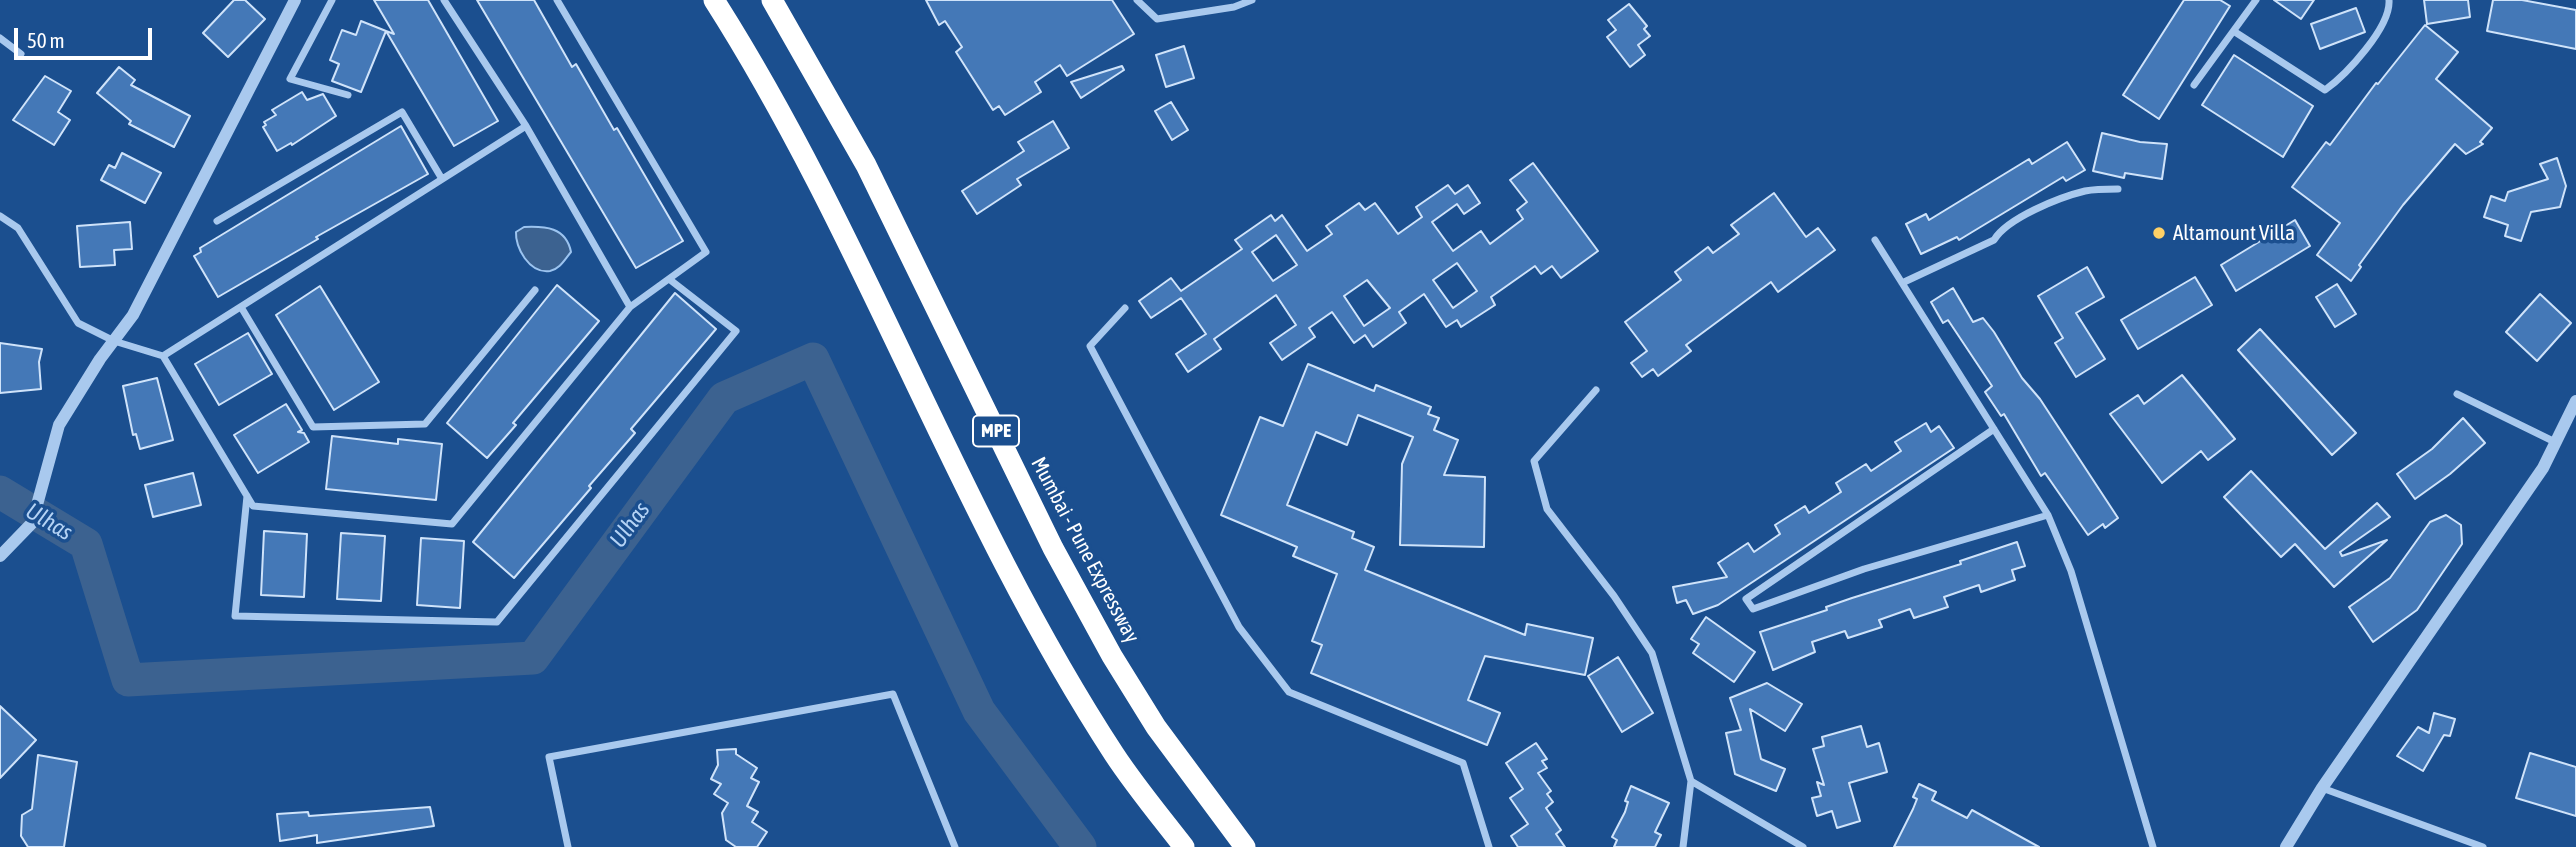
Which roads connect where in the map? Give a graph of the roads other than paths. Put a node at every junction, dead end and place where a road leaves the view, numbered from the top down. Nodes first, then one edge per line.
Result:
1 (295, 0) edge
2 (332, 0) edge
3 (444, 0) edge
4 (557, 0) edge
5 (714, 0) edge
6 (772, 0) edge
7 (1137, 0) edge
8 (1252, 0) edge
9 (2256, 0) edge
10 (2389, 0) edge
11 (2235, 32) junction
12 (0, 38) edge
13 (21, 54) dead end
14 (2194, 85) dead end
15 (348, 95) dead end
16 (526, 126) junction
17 (442, 179) junction
18 (2118, 188) dead end
19 (0, 216) edge
20 (217, 221) dead end
21 (1875, 240) dead end
22 (669, 279) junction
23 (1902, 282) junction
24 (535, 290) dead end
25 (241, 307) junction
26 (630, 307) junction
27 (1125, 308) dead end
28 (114, 341) junction
29 (163, 356) junction
30 (1596, 390) dead end
31 (2457, 394) dead end
32 (2576, 401) edge
33 (1994, 429) junction
34 (2555, 442) junction
35 (247, 495) junction
36 (2049, 515) junction
37 (0, 556) edge
38 (1691, 781) junction
39 (2322, 788) junction
40 (568, 847) edge
41 (954, 847) edge
42 (1184, 847) edge
43 (1245, 847) edge
44 (1489, 847) edge
45 (1683, 847) edge
46 (1803, 847) edge
47 (2152, 847) edge
48 (2286, 847) edge
49 (2483, 847) edge

1 - 28 street
2 - 15 street
3 - 16 street
4 - 22 street
5 - 42 highway, MPE
6 - 43 highway, Mumbai - Pune Expressway / MPE
7 - 8 street
9 - 11 street
10 - 11 street
11 - 14 street
12 - 13 street
16 - 17 street
16 - 26 street
17 - 20 street
17 - 25 street
18 - 23 street
19 - 28 street
21 - 23 street
22 - 26 street
22 - 35 street
23 - 33 street
24 - 25 street
25 - 29 street
26 - 35 street
27 - 44 street
28 - 29 street
28 - 37 street
29 - 35 street
30 - 38 street
31 - 34 street
32 - 34 street
33 - 36 street
33 - 36 street
34 - 39 street
36 - 47 street
38 - 45 street
38 - 46 street
39 - 48 street
39 - 49 street
40 - 41 street

